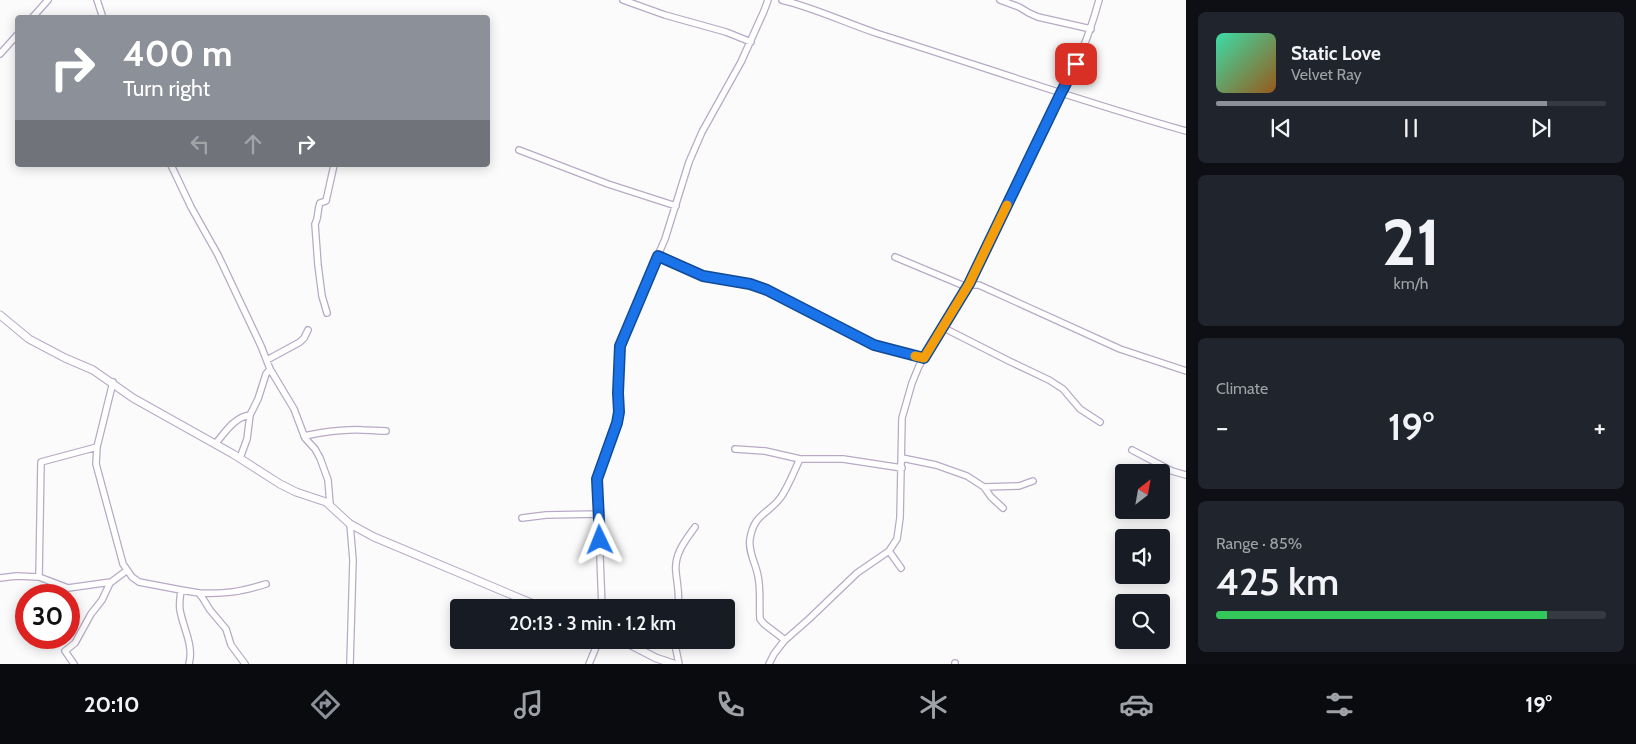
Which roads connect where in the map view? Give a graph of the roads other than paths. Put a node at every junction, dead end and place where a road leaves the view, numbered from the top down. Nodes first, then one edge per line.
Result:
1 (48, 0) edge
2 (97, 0) edge
3 (623, 0) edge
4 (768, 0) edge
5 (782, 0) edge
6 (1000, 0) edge
7 (1099, 0) edge
8 (35, 15) edge
9 (103, 15) edge
10 (1091, 29) junction
11 (15, 37) edge
12 (751, 42) junction
13 (0, 54) edge
14 (1061, 93) junction
15 (1186, 131) edge
16 (519, 150) dead end
17 (172, 167) edge
18 (334, 167) edge
19 (676, 206) junction
20 (658, 256) junction
21 (895, 257) dead end
22 (969, 284) junction
23 (328, 313) dead end
24 (0, 315) edge
25 (942, 327) junction
26 (308, 330) dead end
27 (924, 358) junction
28 (267, 360) junction
29 (270, 369) junction
30 (1186, 371) edge
31 (113, 382) junction
32 (250, 415) junction
33 (1100, 422) dead end
34 (386, 431) dead end
35 (304, 436) junction
36 (215, 444) junction
37 (97, 447) junction
38 (734, 450) dead end
39 (1132, 450) dead end
40 (240, 458) junction
41 (902, 458) junction
42 (800, 459) junction
43 (902, 468) junction
44 (1186, 474) edge
45 (1033, 481) dead end
46 (984, 487) junction
47 (330, 504) junction
48 (1003, 508) dead end
49 (599, 514) junction
50 (522, 518) dead end
51 (350, 524) junction
52 (695, 527) dead end
53 (889, 551) junction
54 (901, 568) dead end
55 (126, 571) junction
56 (0, 578) edge
57 (39, 578) junction
58 (111, 582) junction
59 (266, 584) dead end
60 (181, 590) junction
61 (199, 593) junction
62 (522, 599) edge
63 (602, 599) edge
64 (680, 599) edge
65 (785, 640) junction
66 (595, 649) edge
67 (638, 649) edge
68 (676, 649) edge
69 (74, 664) edge
70 (190, 664) edge
71 (245, 664) edge
72 (350, 664) edge
73 (589, 664) edge
74 (674, 664) edge
75 (679, 664) edge
76 (769, 664) edge

1 - 8 street
2 - 9 street
3 - 12 street
4 - 12 street
5 - 14 street
6 - 10 street
7 - 10 street
10 - 14 street
11 - 13 street
12 - 19 street
14 - 15 street
14 - 22 street
16 - 19 street
17 - 28 street
18 - 23 street
19 - 20 street
20 - 27 street
20 - 49 street
21 - 22 street
22 - 25 street
22 - 30 street
24 - 31 street
25 - 27 street
25 - 33 street
26 - 28 street
27 - 41 street
28 - 29 street
29 - 32 street
29 - 35 street
31 - 36 street
31 - 37 street
32 - 36 street
32 - 40 street
34 - 35 street
35 - 47 street
36 - 40 street
37 - 55 street
37 - 57 street
38 - 42 street
39 - 44 street
40 - 47 street
41 - 43 street
41 - 46 street
42 - 43 street
42 - 65 street
43 - 53 street
45 - 46 street
46 - 48 street
47 - 51 street
49 - 50 street
49 - 63 street
51 - 62 street
51 - 72 street
52 - 64 street
53 - 54 street
53 - 65 street
55 - 58 street
55 - 60 street
56 - 57 street
57 - 58 street
58 - 69 street
59 - 61 street
60 - 61 street
60 - 70 street
61 - 71 street
65 - 76 street
66 - 73 street
67 - 74 street
68 - 75 street

